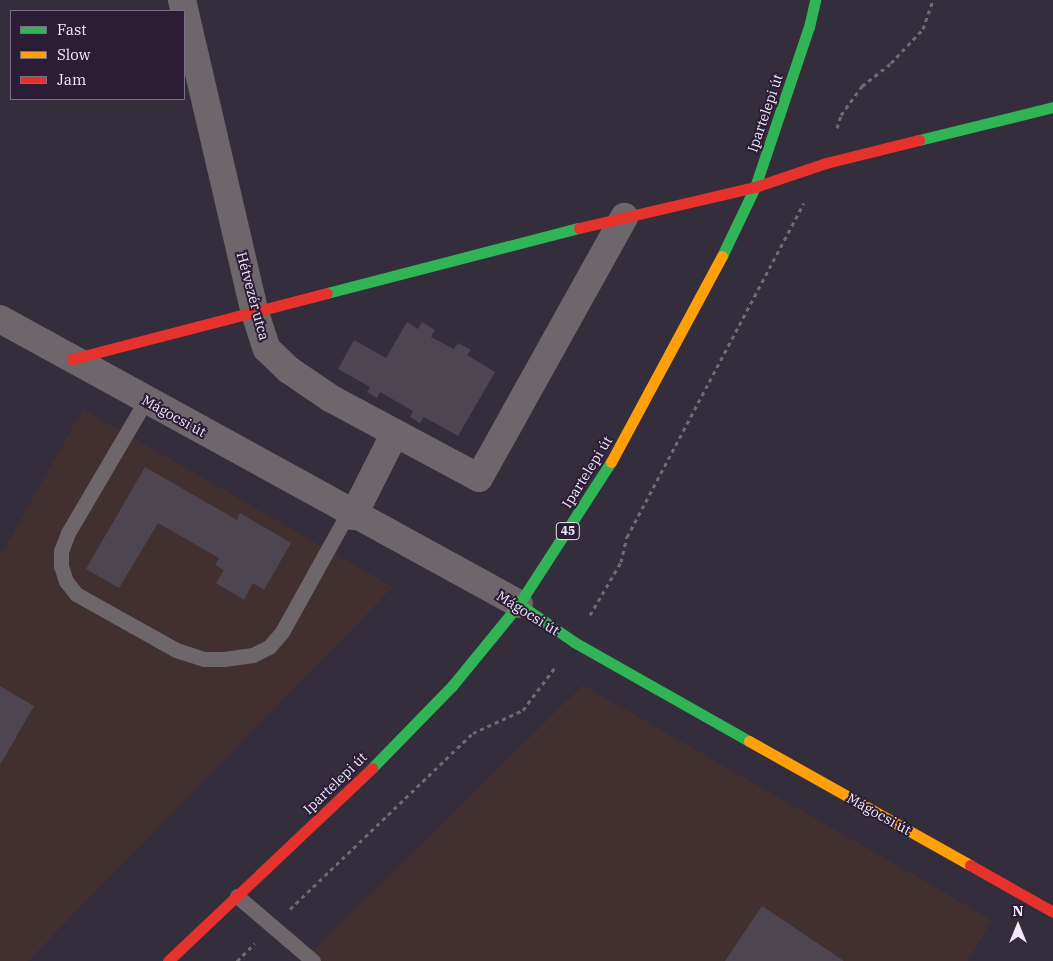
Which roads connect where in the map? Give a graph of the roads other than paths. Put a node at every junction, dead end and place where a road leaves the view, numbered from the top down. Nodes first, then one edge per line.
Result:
1 (815, 0) edge
2 (185, 13) edge
3 (1053, 107) edge
4 (755, 187) junction
5 (624, 217) junction
6 (255, 313) junction
7 (0, 319) edge
8 (72, 359) junction
9 (146, 400) junction
10 (395, 433) junction
11 (351, 515) junction
12 (519, 604) junction
13 (237, 896) junction
14 (1053, 912) edge
15 (168, 961) edge
16 (313, 961) edge

1 - 4 main road, Ipartelepi út / 45
2 - 6 street, Hétvezér utca
3 - 4 main road
4 - 5 main road
4 - 12 main road, Ipartelepi út / 45
5 - 6 main road
5 - 10 street, Hétvezér utca
6 - 8 main road
6 - 10 street, Hétvezér utca
7 - 8 street, Mágocsi út
8 - 9 street, Mágocsi út
9 - 11 street, Mágocsi út
9 - 11 lane
10 - 11 street
11 - 12 street, Mágocsi út
12 - 13 main road, Ipartelepi út / 45
12 - 14 main road, Mágocsi út
13 - 15 main road, Ipartelepi út / 45
13 - 16 lane

